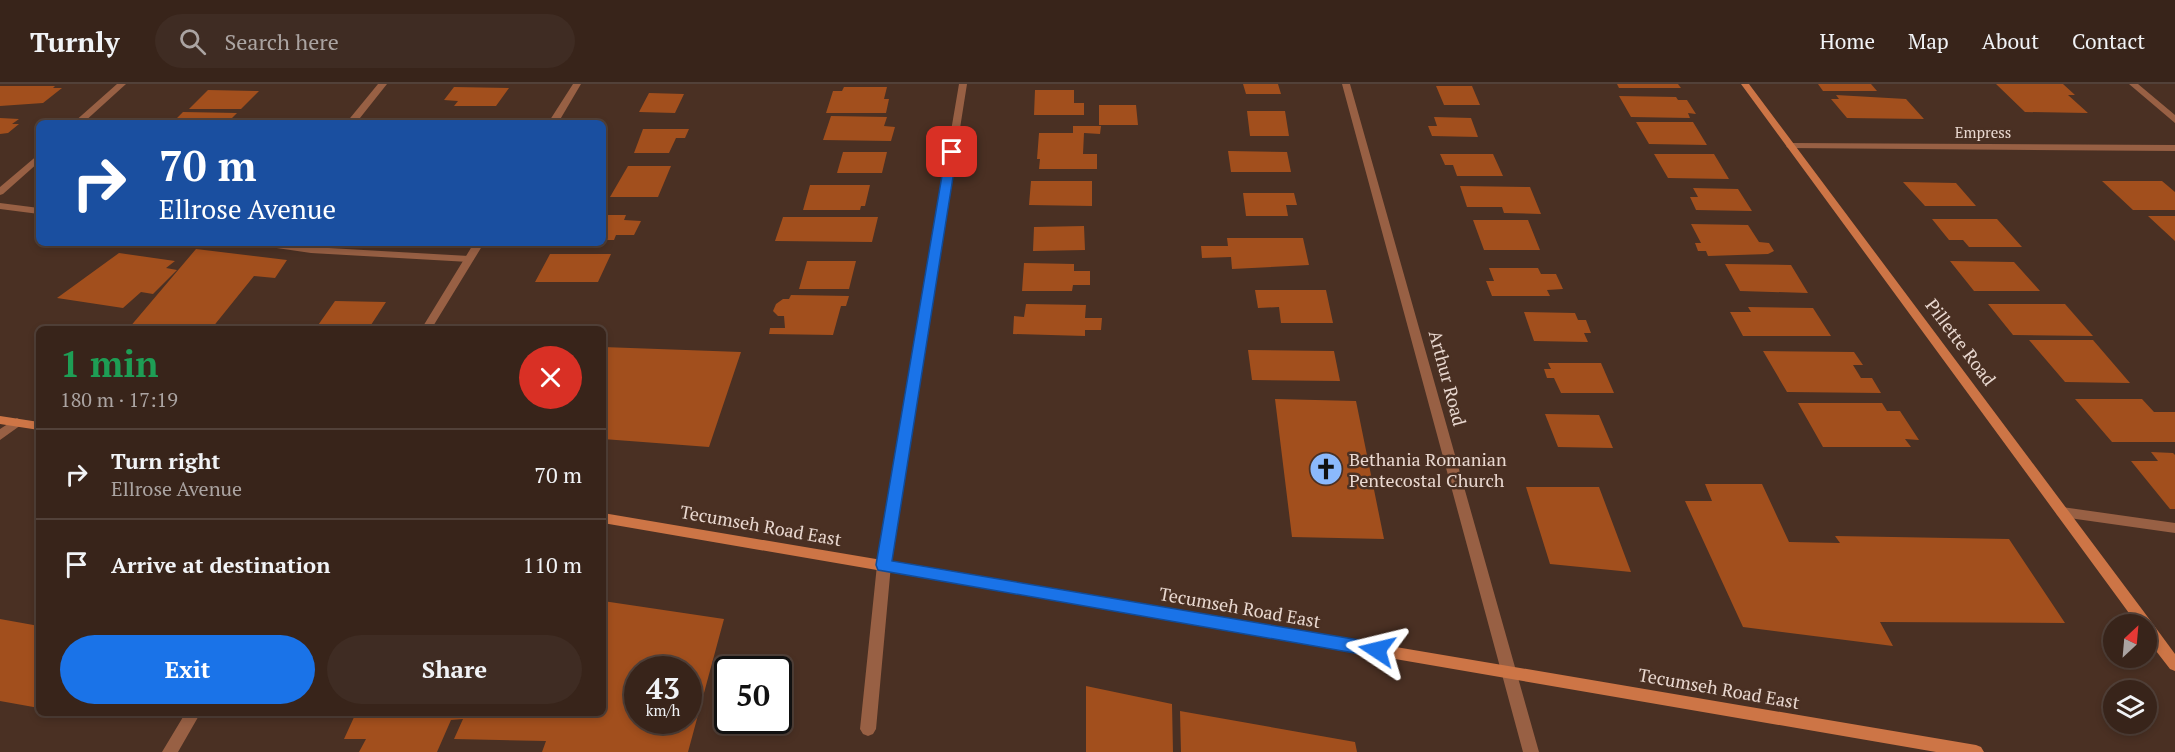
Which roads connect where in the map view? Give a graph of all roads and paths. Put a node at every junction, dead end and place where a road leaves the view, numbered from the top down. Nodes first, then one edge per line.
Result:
1 (122, 84) edge
2 (383, 84) edge
3 (577, 84) edge
4 (963, 84) edge
5 (1346, 84) edge
6 (1745, 84) edge
7 (2133, 84) edge
8 (81, 120) edge
9 (353, 120) edge
10 (555, 120) edge
11 (2175, 120) edge
12 (1791, 146) junction
13 (2175, 148) edge
14 (36, 160) edge
15 (0, 192) edge
16 (0, 206) edge
17 (36, 211) edge
18 (284, 246) edge
19 (477, 246) edge
20 (469, 260) junction
21 (428, 326) edge
22 (0, 420) edge
23 (17, 422) junction
24 (36, 425) edge
25 (0, 436) edge
26 (2062, 512) junction
27 (606, 519) edge
28 (2175, 528) edge
29 (884, 565) junction
30 (2138, 614) edge
31 (2157, 640) edge
32 (2175, 665) edge
33 (1509, 672) junction
34 (192, 716) edge
35 (868, 729) dead end
36 (170, 752) edge
37 (1531, 752) edge
38 (1976, 752) edge

1 - 8 street
2 - 9 street
3 - 10 street
4 - 29 street
5 - 33 street, Arthur Road
6 - 12 main road, Pillette Road
7 - 11 street
12 - 13 street, Empress
12 - 26 main road, Pillette Road
14 - 15 street
16 - 17 street
18 - 20 street
19 - 20 street
20 - 21 street
22 - 23 main road
23 - 24 main road
23 - 25 street
26 - 28 street
26 - 30 main road, Pillette Road
27 - 29 main road, Tecumseh Road East
29 - 33 main road, Tecumseh Road East
29 - 35 street
31 - 32 main road, Pillette Road
33 - 37 street, Arthur Road
33 - 38 main road, Tecumseh Road East
34 - 36 street

